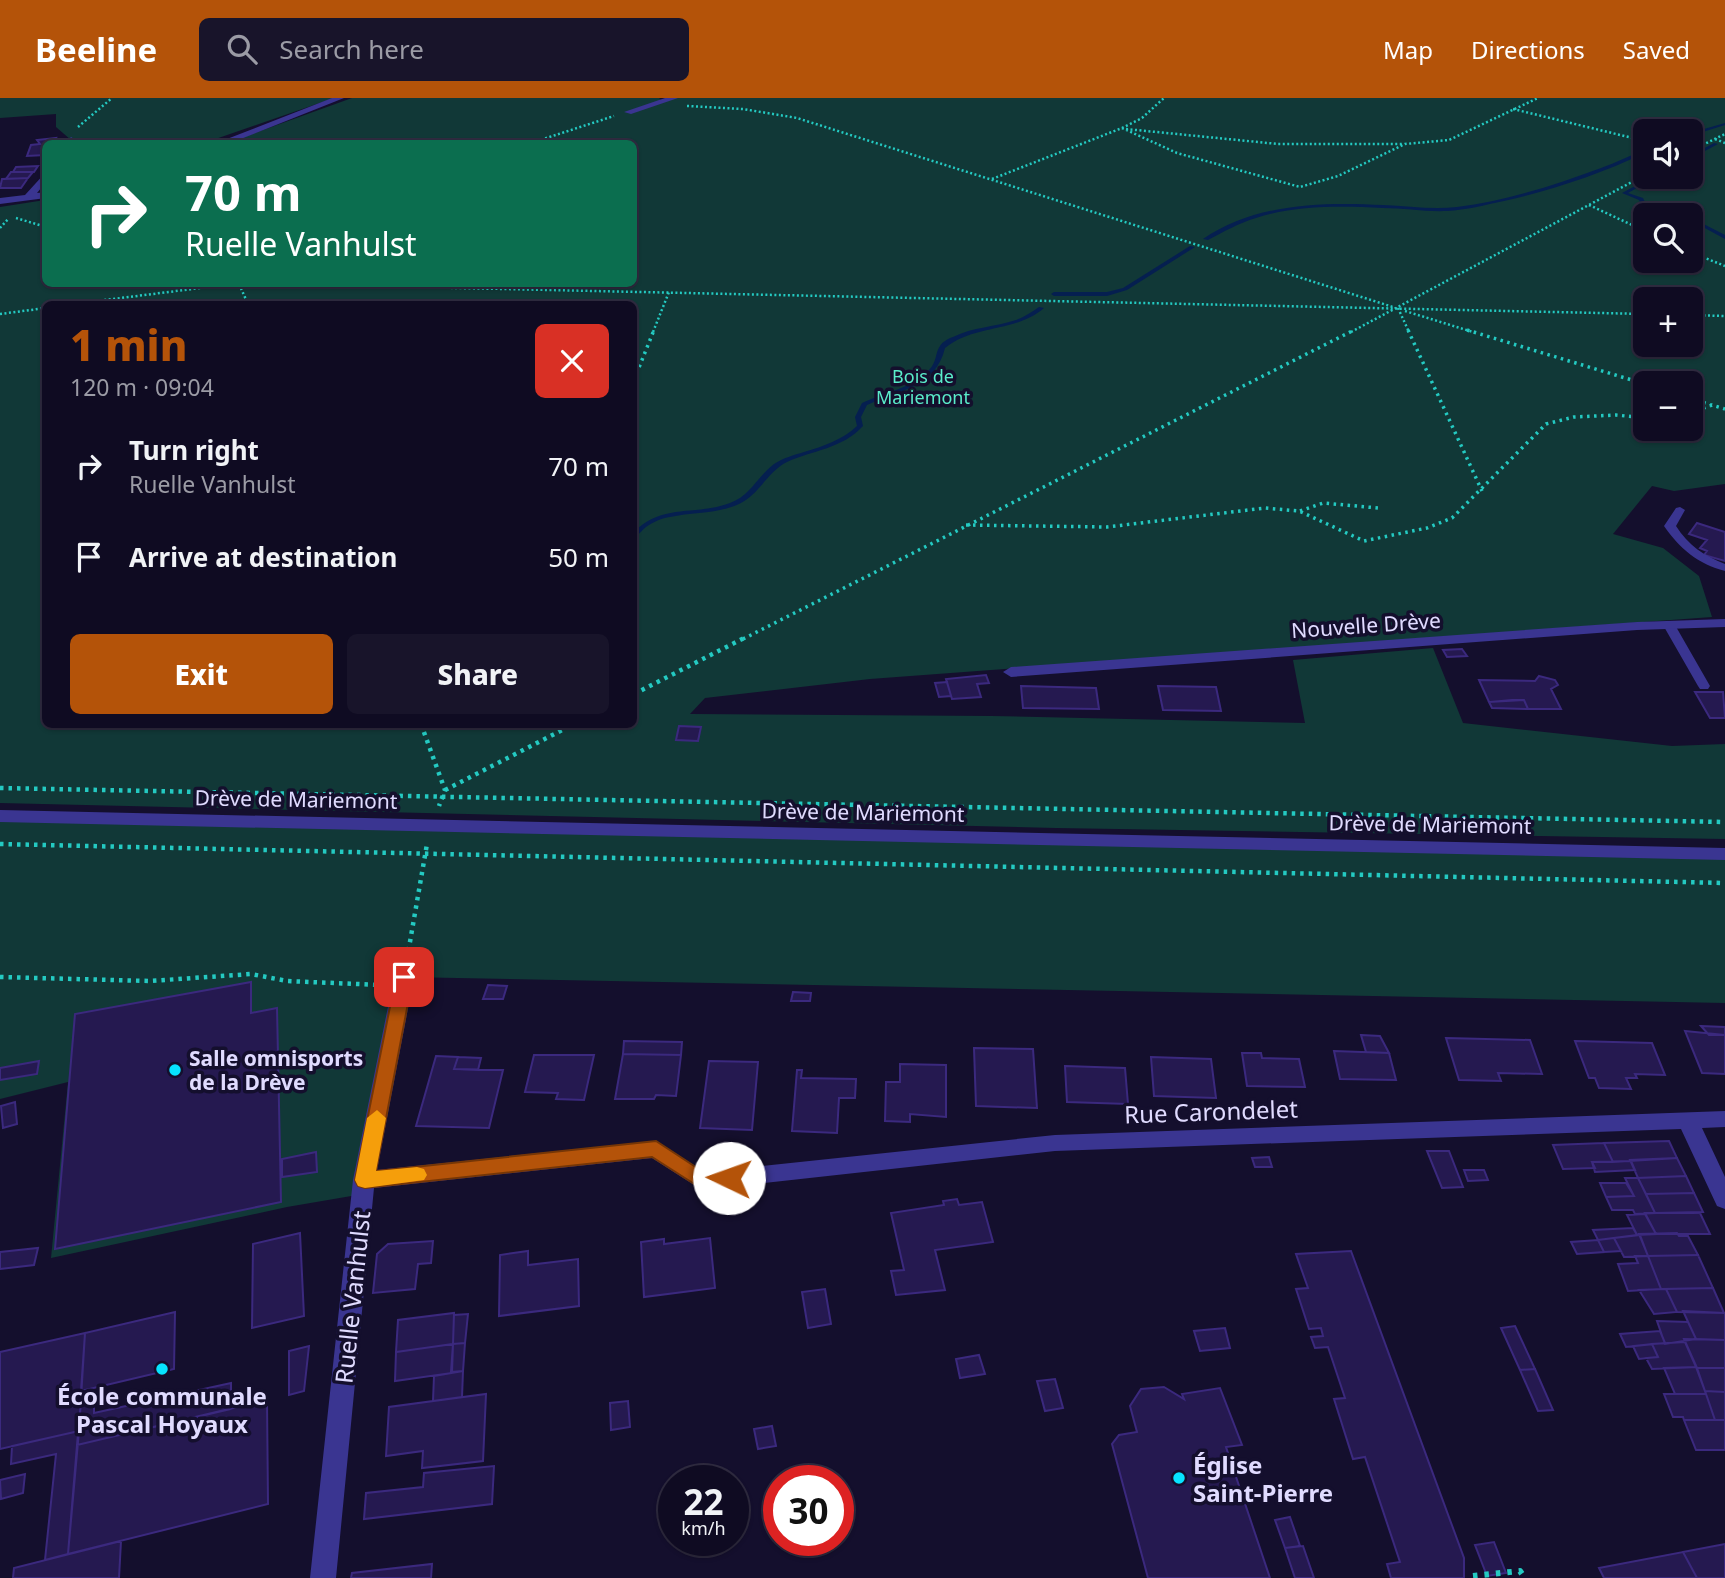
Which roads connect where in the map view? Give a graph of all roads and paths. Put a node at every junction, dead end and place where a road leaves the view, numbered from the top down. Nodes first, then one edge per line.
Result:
1 (112, 98) edge
2 (340, 98) edge
3 (674, 98) edge
4 (1164, 98) edge
5 (1538, 98) edge
6 (652, 105) junction
7 (1513, 109) junction
8 (628, 112) joint
9 (1122, 128) junction
10 (1725, 134) edge
11 (1633, 138) edge
12 (1714, 139) junction
13 (71, 140) edge
14 (229, 140) edge
15 (540, 140) edge
16 (1725, 142) edge
17 (1405, 144) junction
18 (1703, 145) edge
19 (992, 179) junction
20 (42, 180) edge
21 (1633, 181) edge
22 (42, 196) edge
23 (28, 198) junction
24 (0, 201) edge
25 (1588, 204) junction
26 (11, 216) dead end
27 (1633, 225) edge
28 (42, 226) edge
29 (1703, 258) edge
30 (1725, 266) edge
31 (208, 287) edge
32 (422, 287) edge
33 (668, 292) junction
34 (97, 301) edge
35 (1398, 308) junction
36 (42, 309) edge
37 (0, 314) edge
38 (1633, 314) edge
39 (1703, 315) edge
40 (1725, 316) edge
41 (637, 372) edge
42 (1633, 380) edge
43 (1703, 402) edge
44 (1712, 405) junction
45 (1703, 408) edge
46 (1725, 409) edge
47 (1633, 417) edge
48 (1482, 491) junction
49 (1378, 508) dead end
50 (1680, 510) dead end
51 (1299, 511) junction
52 (965, 526) junction
53 (1725, 568) edge
54 (1725, 623) edge
55 (1669, 625) junction
56 (1011, 672) dead end
57 (1704, 686) dead end
58 (637, 692) edge
59 (422, 728) edge
60 (567, 728) edge
61 (0, 788) edge
62 (445, 790) junction
63 (443, 797) junction
64 (0, 816) edge
65 (1725, 822) edge
66 (430, 825) junction
67 (0, 844) edge
68 (426, 853) junction
69 (1725, 854) edge
70 (1725, 883) edge
71 (0, 977) edge
72 (403, 981) junction
73 (1687, 1119) junction
74 (1725, 1119) edge
75 (365, 1180) junction
76 (1725, 1200) edge
77 (1473, 1576) dead end
78 (323, 1578) edge
79 (1525, 1578) edge

1 - 13 path
2 - 14 street
3 - 6 street
4 - 9 path
5 - 7 path
6 - 8 street
6 - 19 path
7 - 11 path
7 - 17 path
8 - 15 path
9 - 17 path
9 - 17 path
9 - 19 path
10 - 12 path
12 - 16 path
12 - 18 path
19 - 35 path
20 - 23 street
21 - 25 path
22 - 23 street
23 - 24 street
25 - 27 path
25 - 35 path
26 - 28 path
29 - 30 path
31 - 34 path
32 - 33 path
33 - 35 path
33 - 41 path
35 - 38 path
35 - 42 path
35 - 48 path
35 - 52 path
36 - 37 path
39 - 40 path
43 - 44 path
44 - 45 path
44 - 46 path
47 - 48 path
48 - 51 path
49 - 51 path
50 - 53 lane
51 - 52 path
52 - 58 path
54 - 55 street, Nouvelle Drève
55 - 56 street, Nouvelle Drève
55 - 57 lane
59 - 62 path
60 - 62 path
61 - 63 path
62 - 63 path
63 - 65 path
63 - 66 path
64 - 66 street, Drève de Mariemont
66 - 68 path
66 - 69 street, Drève de Mariemont
67 - 68 path
68 - 70 path
68 - 72 path
71 - 72 path
72 - 75 street, Ruelle Vanhulst
73 - 74 street, Rue Carondelet
73 - 75 street, Rue Carondelet
73 - 76 street
75 - 78 street, Ruelle Vanhulst
77 - 79 path

